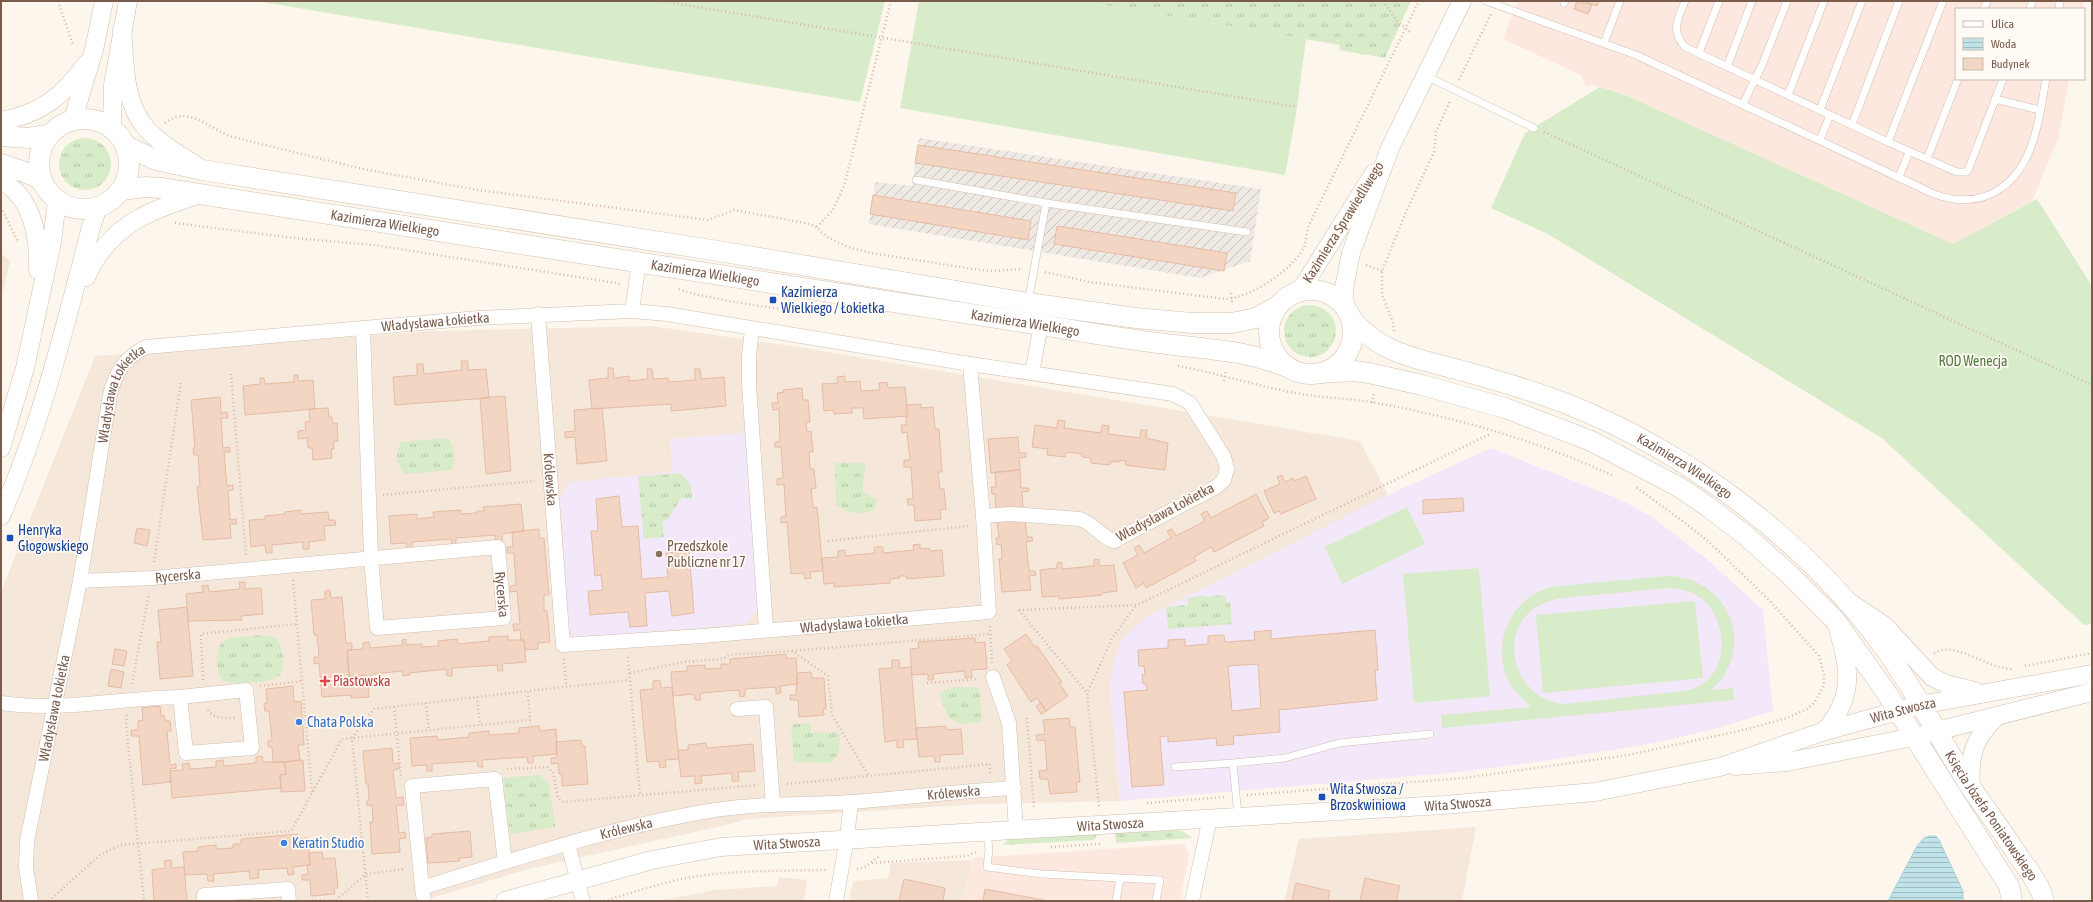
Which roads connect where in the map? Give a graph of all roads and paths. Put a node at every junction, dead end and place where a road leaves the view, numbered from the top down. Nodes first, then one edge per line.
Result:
1 (58, 1) edge
2 (104, 1) edge
3 (128, 1) edge
4 (662, 1) edge
5 (890, 1) edge
6 (1383, 1) edge
7 (1419, 1) edge
8 (1462, 1) edge
9 (1486, 1) edge
10 (1620, 1) edge
11 (1685, 1) edge
12 (1719, 1) edge
13 (1752, 1) edge
14 (1787, 1) edge
15 (1824, 1) edge
16 (1862, 1) edge
17 (1899, 1) edge
18 (1943, 1) edge
19 (1496, 4) junction
20 (122, 29) junction
21 (1406, 30) junction
22 (1410, 32) dead end
23 (881, 38) junction
24 (1604, 43) junction
25 (73, 45) dead end
26 (1699, 53) junction
27 (92, 55) junction
28 (1727, 67) junction
29 (1426, 76) junction
30 (1754, 80) junction
31 (1958, 80) edge
32 (2003, 80) edge
33 (2046, 80) edge
34 (1454, 90) junction
35 (1788, 95) junction
36 (1995, 100) junction
37 (1743, 104) junction
38 (1297, 107) dead end
39 (1820, 110) junction
40 (2040, 110) junction
41 (1830, 115) junction
42 (73, 119) junction
43 (1, 121) edge
44 (163, 125) dead end
45 (1852, 125) junction
46 (112, 128) junction
47 (1534, 128) joint
48 (1, 136) edge
49 (48, 136) junction
50 (1820, 140) junction
51 (1888, 142) junction
52 (126, 146) junction
53 (1390, 148) junction
54 (1909, 152) junction
55 (1927, 160) junction
56 (1, 164) edge
57 (202, 170) junction
58 (1899, 177) junction
59 (41, 179) junction
60 (1, 180) edge
61 (916, 180) dead end
62 (121, 190) junction
63 (201, 194) junction
64 (57, 200) junction
65 (1046, 203) junction
66 (98, 207) junction
67 (171, 222) dead end
68 (817, 227) junction
69 (1247, 232) dead end
70 (639, 262) junction
71 (1035, 269) junction
72 (1382, 271) dead end
73 (635, 286) junction
74 (678, 288) dead end
75 (1232, 293) dead end
76 (1293, 294) junction
77 (1232, 299) junction
78 (1028, 303) junction
79 (1276, 308) junction
80 (632, 311) junction
81 (833, 311) dead end
82 (1348, 313) junction
83 (538, 314) junction
84 (1041, 325) junction
85 (34, 326) junction
86 (66, 326) junction
87 (363, 328) junction
88 (752, 329) junction
89 (970, 364) junction
90 (1172, 365) dead end
91 (1287, 367) junction
92 (1032, 373) junction
93 (1320, 373) junction
94 (231, 374) dead end
95 (181, 381) dead end
96 (2092, 385) edge
97 (1490, 434) dead end
98 (1, 448) edge
99 (1616, 476) dead end
100 (550, 480) junction
101 (1635, 486) dead end
102 (369, 497) junction
103 (1, 516) edge
104 (984, 520) junction
105 (828, 541) dead end
106 (371, 557) junction
107 (291, 564) junction
108 (247, 568) junction
109 (152, 578) junction
110 (80, 581) junction
111 (1846, 601) junction
112 (1137, 605) junction
113 (989, 612) junction
114 (1835, 620) junction
115 (297, 624) junction
116 (766, 629) junction
117 (991, 634) junction
118 (627, 640) junction
119 (563, 645) junction
120 (792, 651) junction
121 (630, 673) junction
122 (2092, 674) edge
123 (993, 678) junction
124 (630, 680) junction
125 (302, 681) junction
126 (928, 684) dead end
127 (566, 687) junction
128 (246, 690) junction
129 (528, 691) junction
130 (2092, 692) edge
131 (1087, 693) junction
132 (1981, 693) junction
133 (204, 695) junction
134 (477, 697) junction
135 (180, 698) junction
136 (129, 700) junction
137 (1, 703) edge
138 (426, 703) junction
139 (1920, 705) junction
140 (54, 706) junction
141 (394, 707) junction
142 (737, 709) dead end
143 (1897, 712) junction
144 (1996, 717) junction
145 (249, 718) junction
146 (1027, 718) dead end
147 (480, 725) junction
148 (429, 731) junction
149 (1825, 731) junction
150 (1936, 732) junction
151 (397, 734) junction
152 (1430, 734) dead end
153 (1913, 737) junction
154 (352, 738) junction
155 (1233, 763) junction
156 (1175, 767) dead end
157 (1720, 767) junction
158 (500, 770) dead end
159 (409, 776) dead end
160 (869, 776) junction
161 (771, 784) junction
162 (1971, 787) junction
163 (1014, 788) junction
164 (991, 789) junction
165 (312, 793) junction
166 (640, 796) junction
167 (1237, 796) junction
168 (851, 802) junction
169 (1139, 804) dead end
170 (773, 805) junction
171 (1100, 806) junction
172 (1107, 806) dead end
173 (1034, 809) dead end
174 (1238, 816) junction
175 (1210, 818) junction
176 (1100, 825) junction
177 (1016, 830) junction
178 (987, 832) junction
179 (847, 838) junction
180 (138, 843) junction
181 (568, 844) junction
182 (1049, 847) dead end
183 (989, 850) junction
184 (505, 862) junction
185 (420, 868) junction
186 (842, 870) junction
187 (366, 874) junction
188 (1120, 878) junction
189 (579, 880) junction
190 (423, 895) edge
191 (2013, 896) edge
192 (2045, 900) edge
193 (31, 901) edge
194 (48, 901) edge
195 (144, 901) edge
196 (204, 901) edge
197 (289, 901) edge
198 (298, 901) edge
199 (368, 901) edge
200 (506, 901) edge
201 (583, 901) edge
202 (604, 901) edge
203 (836, 901) edge
204 (1116, 901) edge
205 (1156, 901) edge
206 (1192, 901) edge

1 - 25 path
2 - 27 street
3 - 20 street
4 - 23 path
5 - 23 path
6 - 21 path
7 - 21 path
8 - 29 street, Kazimierza Sprawiedliwego
9 - 19 lane
10 - 24 lane
11 - 26 lane
12 - 26 lane
13 - 28 lane
14 - 30 lane
15 - 35 lane
16 - 39 lane
17 - 45 lane
18 - 51 lane
19 - 24 lane
19 - 34 path
20 - 46 street
20 - 57 street
21 - 22 path
21 - 77 path
23 - 38 path
23 - 68 path
24 - 37 lane
26 - 28 lane
27 - 42 street
27 - 43 street
28 - 30 lane
29 - 34 lane
29 - 53 street, Kazimierza Sprawiedliwego
30 - 35 lane
30 - 37 lane
31 - 55 lane
32 - 36 lane
33 - 40 lane
34 - 47 lane
34 - 72 path
35 - 39 lane
36 - 40 lane
36 - 55 lane
37 - 50 lane
39 - 41 lane
40 - 58 lane
41 - 45 lane
41 - 50 lane
42 - 46 main road
42 - 49 main road
44 - 68 path
45 - 51 lane
46 - 52 main road
47 - 96 path
48 - 49 main road
49 - 59 main road
50 - 58 lane
51 - 54 lane
52 - 57 main road, Kazimierza Wielkiego
52 - 62 main road
53 - 76 street, Kazimierza Sprawiedliwego
53 - 82 street, Kazimierza Sprawiedliwego
54 - 55 lane
54 - 58 lane
56 - 59 main road
57 - 78 main road, Kazimierza Wielkiego
59 - 64 main road
60 - 85 street
61 - 65 lane
62 - 63 main road, Kazimierza Wielkiego
62 - 66 main road
63 - 70 main road, Kazimierza Wielkiego
63 - 86 street
64 - 66 main road
64 - 85 street
65 - 69 lane
65 - 71 lane
66 - 86 street
67 - 73 path
68 - 71 path
70 - 73 street
70 - 84 main road, Kazimierza Wielkiego
71 - 77 path
71 - 78 lane
73 - 80 street
74 - 81 path
75 - 77 path
76 - 79 main road
76 - 82 main road
78 - 79 main road, Kazimierza Wielkiego
79 - 91 main road
80 - 83 street, Władysława Łokietka
80 - 88 street, Władysława Łokietka
82 - 93 main road
82 - 111 main road, Kazimierza Wielkiego
83 - 87 street, Władysława Łokietka
83 - 100 street, Królewska
84 - 91 main road, Kazimierza Wielkiego
84 - 92 street
85 - 98 street
86 - 103 street
87 - 102 street, Rycerska
87 - 110 street, Władysława Łokietka
88 - 89 street, Władysława Łokietka
88 - 116 street
89 - 92 street, Władysława Łokietka
89 - 104 street
90 - 99 path
91 - 93 main road
92 - 104 street, Władysława Łokietka
93 - 114 main road, Kazimierza Wielkiego
94 - 108 path
95 - 109 path
97 - 112 path
100 - 102 path
100 - 119 street, Królewska
101 - 167 path
102 - 106 street, Rycerska
104 - 105 path
104 - 113 street
106 - 106 street, Rycerska
106 - 107 street, Rycerska
107 - 108 street, Rycerska
107 - 115 path
108 - 109 street, Rycerska
109 - 110 street, Rycerska
109 - 136 path
110 - 140 street, Władysława Łokietka
111 - 132 street
111 - 139 main road, Kazimierza Wielkiego
112 - 131 path
112 - 131 path
113 - 116 street, Władysława Łokietka
113 - 117 path
114 - 143 main road, Kazimierza Wielkiego
114 - 149 street
115 - 125 path
115 - 133 path
116 - 118 street, Władysława Łokietka
117 - 120 path
117 - 123 path
118 - 119 street, Władysława Łokietka
118 - 121 path
119 - 127 path
120 - 121 path
120 - 160 path
121 - 124 path
122 - 132 street, Wita Stwosza
123 - 126 path
123 - 163 street
124 - 127 path
124 - 166 path
125 - 128 path
125 - 165 path
127 - 129 path
128 - 133 street
128 - 145 street
129 - 134 path
129 - 147 path
130 - 144 street, Wita Stwosza
131 - 171 path
132 - 139 street, Wita Stwosza
133 - 135 street
133 - 145 path
134 - 138 path
134 - 147 path
135 - 136 street
135 - 145 street
136 - 140 street
136 - 180 path
137 - 140 street
138 - 141 path
138 - 148 path
139 - 143 street, Wita Stwosza
139 - 150 main road, Kazimierza Wielkiego
140 - 193 street, Władysława Łokietka
141 - 151 path
141 - 154 path
142 - 161 street
143 - 149 street, Wita Stwosza
143 - 153 main road, Kazimierza Wielkiego
144 - 150 street, Wita Stwosza
144 - 162 street
146 - 173 path
147 - 148 path
148 - 151 path
149 - 157 street, Wita Stwosza
150 - 153 street, Wita Stwosza
150 - 162 main road, Księcia Józefa Poniatowskiego
151 - 154 path
151 - 159 path
152 - 155 lane
153 - 157 street, Wita Stwosza
153 - 191 main road, Księcia Józefa Poniatowskiego
154 - 165 path
154 - 187 path
155 - 156 lane
155 - 167 lane
157 - 174 street, Wita Stwosza
158 - 166 path
160 - 161 path
160 - 164 path
161 - 166 path
161 - 170 street
162 - 192 main road, Księcia Józefa Poniatowskiego
163 - 164 street, Królewska
163 - 177 street
164 - 168 street, Królewska
165 - 180 path
167 - 169 path
167 - 174 lane
168 - 170 street, Królewska
168 - 179 street
170 - 181 street, Królewska
171 - 172 path
171 - 176 path
174 - 175 street, Wita Stwosza
175 - 176 street, Wita Stwosza
175 - 206 street
176 - 177 street, Wita Stwosza
176 - 182 path
177 - 178 street, Wita Stwosza
178 - 179 street, Wita Stwosza
178 - 183 lane
179 - 186 street
179 - 189 street, Wita Stwosza
180 - 194 path
180 - 195 path
181 - 184 street, Królewska
181 - 189 street
183 - 186 path
183 - 188 lane
184 - 185 street
184 - 190 street, Królewska
185 - 187 path
185 - 190 street
186 - 202 path
186 - 203 street
187 - 198 path
187 - 199 path
188 - 204 lane
188 - 205 lane
189 - 200 street, Wita Stwosza
189 - 201 street
196 - 197 street

